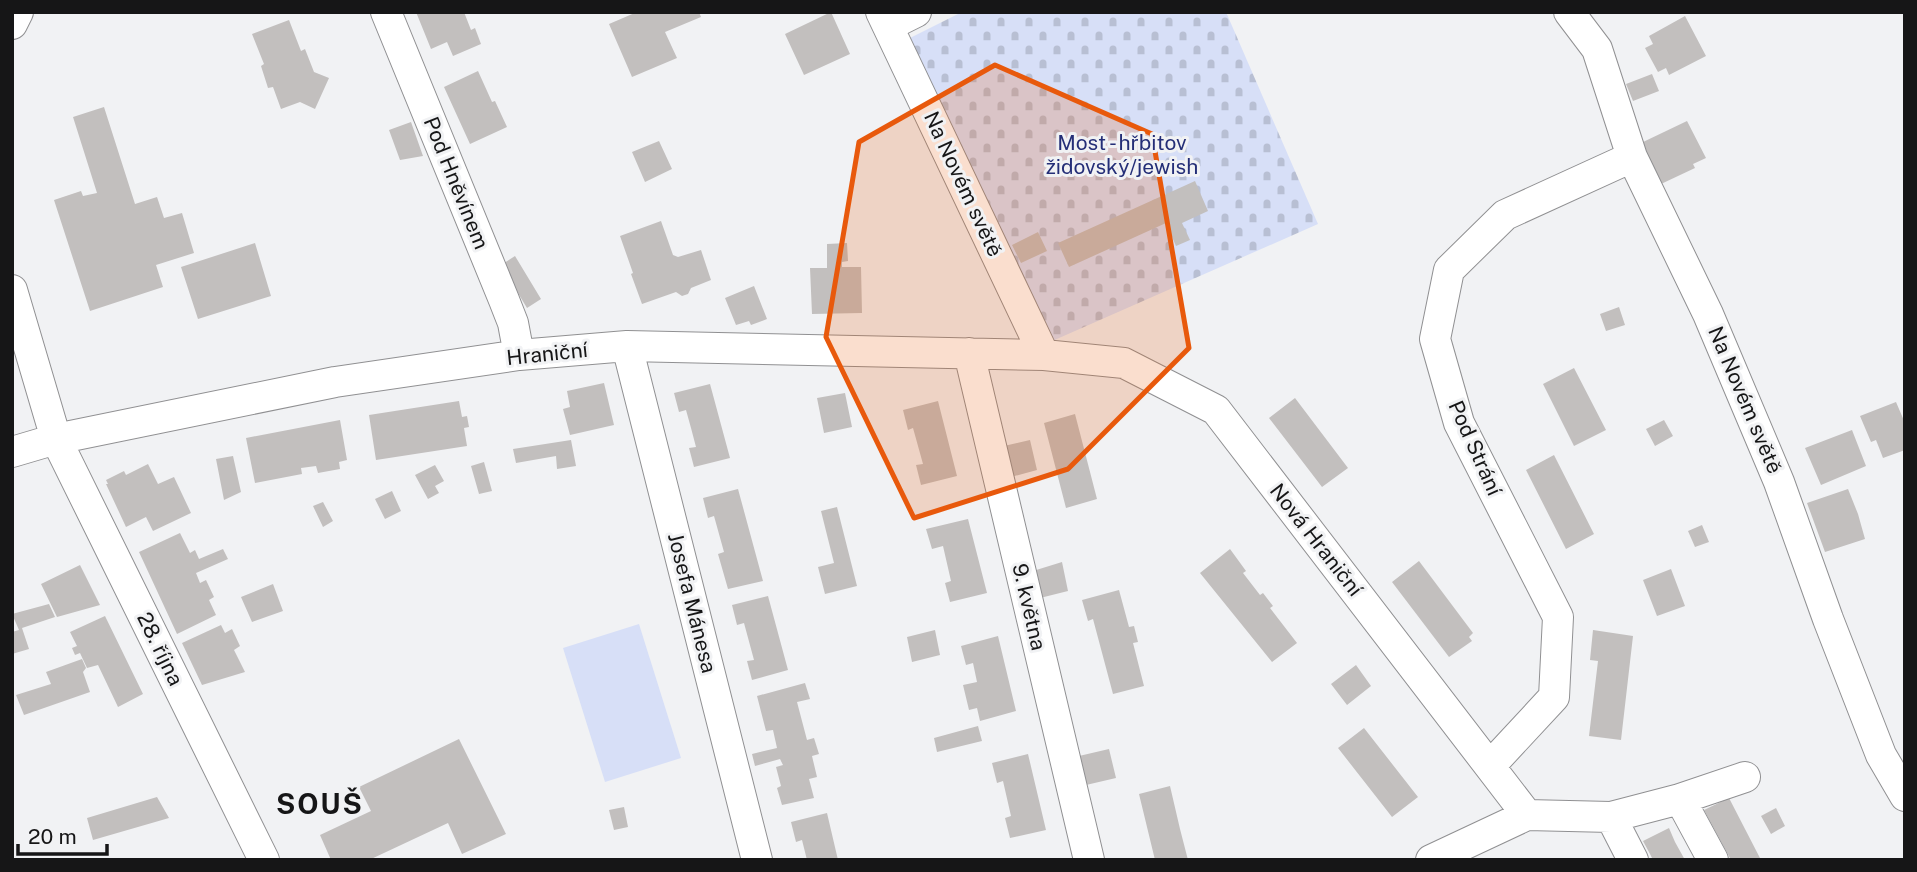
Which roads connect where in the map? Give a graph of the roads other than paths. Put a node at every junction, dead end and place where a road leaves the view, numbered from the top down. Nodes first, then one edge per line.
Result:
1 (19, 12) edge
2 (386, 12) edge
3 (916, 12) edge
4 (1569, 12) edge
5 (885, 19) edge
6 (12, 24) edge
7 (1632, 157) junction
8 (12, 290) edge
9 (627, 346) junction
10 (969, 353) junction
11 (519, 355) junction
12 (1044, 355) junction
13 (57, 439) junction
14 (12, 452) edge
15 (1489, 766) junction
16 (1745, 777) dead end
17 (1905, 796) edge
18 (1680, 799) junction
19 (1527, 815) junction
20 (1611, 817) junction
21 (264, 860) edge
22 (757, 860) edge
23 (1089, 860) edge
24 (1431, 860) edge
25 (1633, 860) edge
26 (1713, 860) edge

1 - 6 street
2 - 11 street, Pod Hněvínem
3 - 5 street
4 - 7 street, Na Novém světě
5 - 12 street, Na Novém světě
7 - 15 street, Pod Strání
7 - 17 street, Na Novém světě
8 - 13 street
9 - 10 street, Hraniční
9 - 11 street, Hraniční
9 - 22 street, Josefa Mánesa
10 - 12 street, Hraniční
10 - 23 street, 9. května
11 - 13 street, Hraniční
12 - 15 street, Nová Hraniční
13 - 14 street, Hraniční
13 - 21 street, 28. října
15 - 19 street, Nová Hraniční
16 - 18 street
18 - 20 street
18 - 26 street
19 - 20 street
19 - 24 street
20 - 25 street

